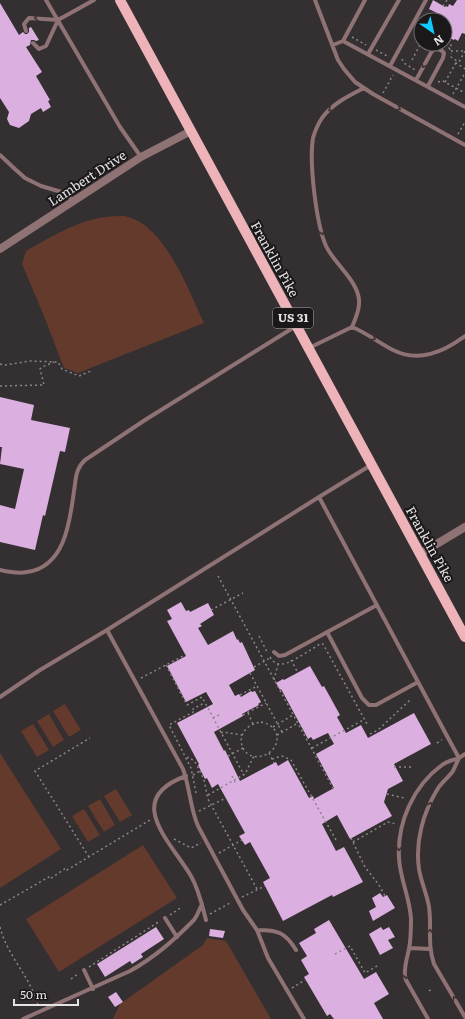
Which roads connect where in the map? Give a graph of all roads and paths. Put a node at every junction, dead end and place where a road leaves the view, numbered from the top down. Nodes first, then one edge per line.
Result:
1 (46, 0) edge
2 (94, 0) edge
3 (120, 0) edge
4 (315, 0) edge
5 (365, 0) edge
6 (399, 0) edge
7 (426, 0) edge
8 (447, 0) edge
9 (443, 6) dead end
10 (58, 20) junction
11 (26, 30) dead end
12 (343, 41) junction
13 (33, 43) dead end
14 (333, 45) junction
15 (453, 50) edge
16 (464, 51) edge
17 (416, 52) edge
18 (451, 52) edge
19 (368, 54) junction
20 (402, 58) dead end
21 (412, 60) dead end
22 (456, 63) junction
23 (390, 66) junction
24 (396, 69) junction
25 (465, 69) edge
26 (465, 73) edge
27 (416, 80) junction
28 (445, 82) dead end
29 (428, 86) junction
30 (364, 88) junction
31 (380, 98) junction
32 (450, 99) junction
33 (465, 107) edge
34 (465, 122) edge
35 (190, 131) junction
36 (455, 139) junction
37 (465, 145) edge
38 (0, 155) edge
39 (141, 157) junction
40 (74, 201) junction
41 (0, 249) edge
42 (297, 326) junction
43 (352, 327) junction
44 (465, 336) edge
45 (309, 348) junction
46 (56, 362) junction
47 (0, 364) edge
48 (91, 371) dead end
49 (0, 386) edge
50 (372, 465) junction
51 (319, 497) junction
52 (465, 527) edge
53 (420, 554) junction
54 (0, 570) edge
55 (218, 576) dead end
56 (243, 593) dead end
57 (231, 599) junction
58 (377, 605) junction
59 (211, 610) dead end
60 (107, 630) junction
61 (327, 632) junction
62 (259, 636) dead end
63 (465, 636) edge
64 (274, 652) dead end
65 (185, 655) dead end
66 (270, 658) junction
67 (291, 660) junction
68 (264, 662) junction
69 (278, 664) junction
70 (166, 665) junction
71 (254, 667) dead end
72 (250, 673) dead end
73 (298, 673) dead end
74 (274, 680) junction
75 (136, 681) junction
76 (418, 682) junction
77 (257, 686) junction
78 (240, 695) dead end
79 (0, 697) edge
80 (410, 700) dead end
81 (205, 702) junction
82 (266, 702) junction
83 (248, 712) junction
84 (219, 715) dead end
85 (243, 715) dead end
86 (293, 715) junction
87 (213, 718) junction
88 (365, 719) junction
89 (298, 723) junction
90 (253, 724) junction
91 (367, 724) dead end
92 (272, 727) junction
93 (282, 732) junction
94 (221, 733) junction
95 (370, 734) dead end
96 (242, 735) junction
97 (277, 735) junction
98 (90, 738) dead end
99 (243, 748) junction
100 (312, 748) junction
101 (269, 753) junction
102 (465, 754) edge
103 (228, 756) dead end
104 (254, 756) junction
105 (186, 758) dead end
106 (459, 758) junction
107 (272, 759) junction
108 (274, 763) dead end
109 (394, 767) dead end
110 (413, 767) dead end
111 (200, 771) junction
112 (193, 775) junction
113 (244, 775) junction
114 (186, 776) junction
115 (232, 776) dead end
116 (234, 780) junction
117 (236, 784) dead end
118 (333, 788) dead end
119 (387, 794) dead end
120 (208, 795) junction
121 (197, 797) dead end
122 (226, 798) dead end
123 (404, 798) dead end
124 (211, 805) junction
125 (198, 807) dead end
126 (200, 811) junction
127 (193, 814) junction
128 (155, 816) junction
129 (396, 824) dead end
130 (351, 838) dead end
131 (165, 839) junction
132 (206, 840) junction
133 (242, 840) dead end
134 (336, 840) dead end
135 (353, 842) junction
136 (233, 846) junction
137 (89, 856) junction
138 (214, 856) junction
139 (257, 889) dead end
140 (385, 896) dead end
141 (202, 904) junction
142 (0, 905) edge
143 (182, 907) dead end
144 (165, 918) junction
145 (206, 920) dead end
146 (0, 927) edge
147 (257, 930) junction
148 (177, 937) junction
149 (409, 948) junction
150 (430, 949) junction
151 (296, 950) dead end
152 (335, 954) dead end
153 (378, 966) dead end
154 (84, 970) junction
155 (71, 978) dead end
156 (305, 980) dead end
157 (93, 988) junction
158 (433, 988) dead end
159 (288, 991) junction
160 (429, 991) dead end
161 (40, 1012) junction
162 (465, 1017) edge
163 (24, 1019) edge
164 (304, 1019) edge
165 (428, 1019) edge

1 - 10 lane
2 - 10 lane
3 - 35 main road, Franklin Pike / US 31
4 - 14 lane
5 - 12 lane
6 - 19 lane
7 - 23 lane
8 - 9 path
10 -> 11 lane
10 - 13 lane
10 - 39 lane
12 - 14 lane
12 - 19 lane
14 - 30 lane
15 - 16 path
16 - 22 path
17 - 21 path
18 - 22 path
19 - 23 lane
20 - 24 path
22 - 25 path
22 - 28 path
23 - 24 lane
24 - 27 lane
24 - 31 path
26 - 32 path
27 - 29 lane
29 -> 27 lane
29 - 32 lane
30 - 31 lane
30 -> 43 lane
31 -> 36 lane
32 - 33 lane
34 - 36 path
35 - 39 street, Lambert Drive
35 - 42 main road, Franklin Pike / US 31
36 - 37 lane
38 - 40 lane
39 - 40 street, Lambert Drive
40 - 41 street, Lambert Drive
42 - 45 main road, Franklin Pike / US 31
42 - 54 lane
43 -> 44 lane
43 - 45 lane
45 - 50 main road, Franklin Pike / US 31
46 - 47 path
46 - 48 path
46 - 49 path
50 - 51 lane
50 - 53 main road, Franklin Pike / US 31
51 - 58 lane
51 - 60 lane
52 - 53 street
53 - 63 main road, Franklin Pike / US 31
55 - 57 path
56 - 57 path
57 - 59 path
57 - 68 path
58 - 61 lane
58 - 76 lane
60 - 75 lane
60 - 79 lane
61 - 64 lane
61 - 76 lane
62 - 66 path
65 - 70 path
66 - 68 path
66 - 69 path
67 - 69 path
67 - 73 path
67 - 88 path
68 - 71 path
68 - 74 path
69 - 74 path
70 - 75 path
70 - 81 path
72 - 77 path
74 - 86 path
75 - 114 lane
76 - 106 lane
77 - 78 path
77 - 82 path
80 - 95 path
81 - 87 path
81 - 112 path
82 - 83 path
82 - 93 path
83 - 85 path
83 - 90 path
84 - 87 path
86 - 89 path
86 - 92 path
87 - 94 path
88 - 91 path
88 - 100 path
89 - 93 path
89 - 100 path
90 - 92 path
90 - 96 path
92 - 97 path
93 - 97 path
94 - 96 path
94 - 113 path
96 - 99 path
97 - 101 path
98 - 137 path
99 - 103 path
99 - 104 path
100 - 118 path
101 - 104 path
101 - 107 path
102 - 106 lane
104 - 113 path
105 - 111 path
106 -> 149 lane
150 -> 106 lane
107 - 108 path
107 - 134 path
109 - 110 path
111 - 112 path
111 - 120 path
112 - 121 path
113 - 116 path
114 - 127 lane
114 - 128 lane
115 - 116 path
116 - 117 path
116 - 120 path
119 - 123 path
120 - 124 path
122 - 124 path
124 - 126 path
124 - 136 path
125 - 126 path
126 - 127 path
127 - 132 lane
128 - 131 lane
128 - 137 path
129 - 135 path
130 - 135 path
131 - 132 path
131 - 141 lane
132 - 138 lane
133 - 136 path
135 - 140 path
136 - 138 path
136 - 139 path
137 - 142 path
138 - 147 lane
141 - 145 lane
141 - 148 lane
143 - 144 path
144 - 148 lane
144 - 154 path
146 - 161 path
147 - 151 lane
147 - 159 lane
148 - 157 lane
149 - 150 lane
149 -> 165 lane
162 -> 150 lane
152 - 153 path
154 - 155 path
154 - 157 lane
156 - 159 path
157 - 161 lane
158 - 160 path
159 - 164 lane
161 - 163 lane

